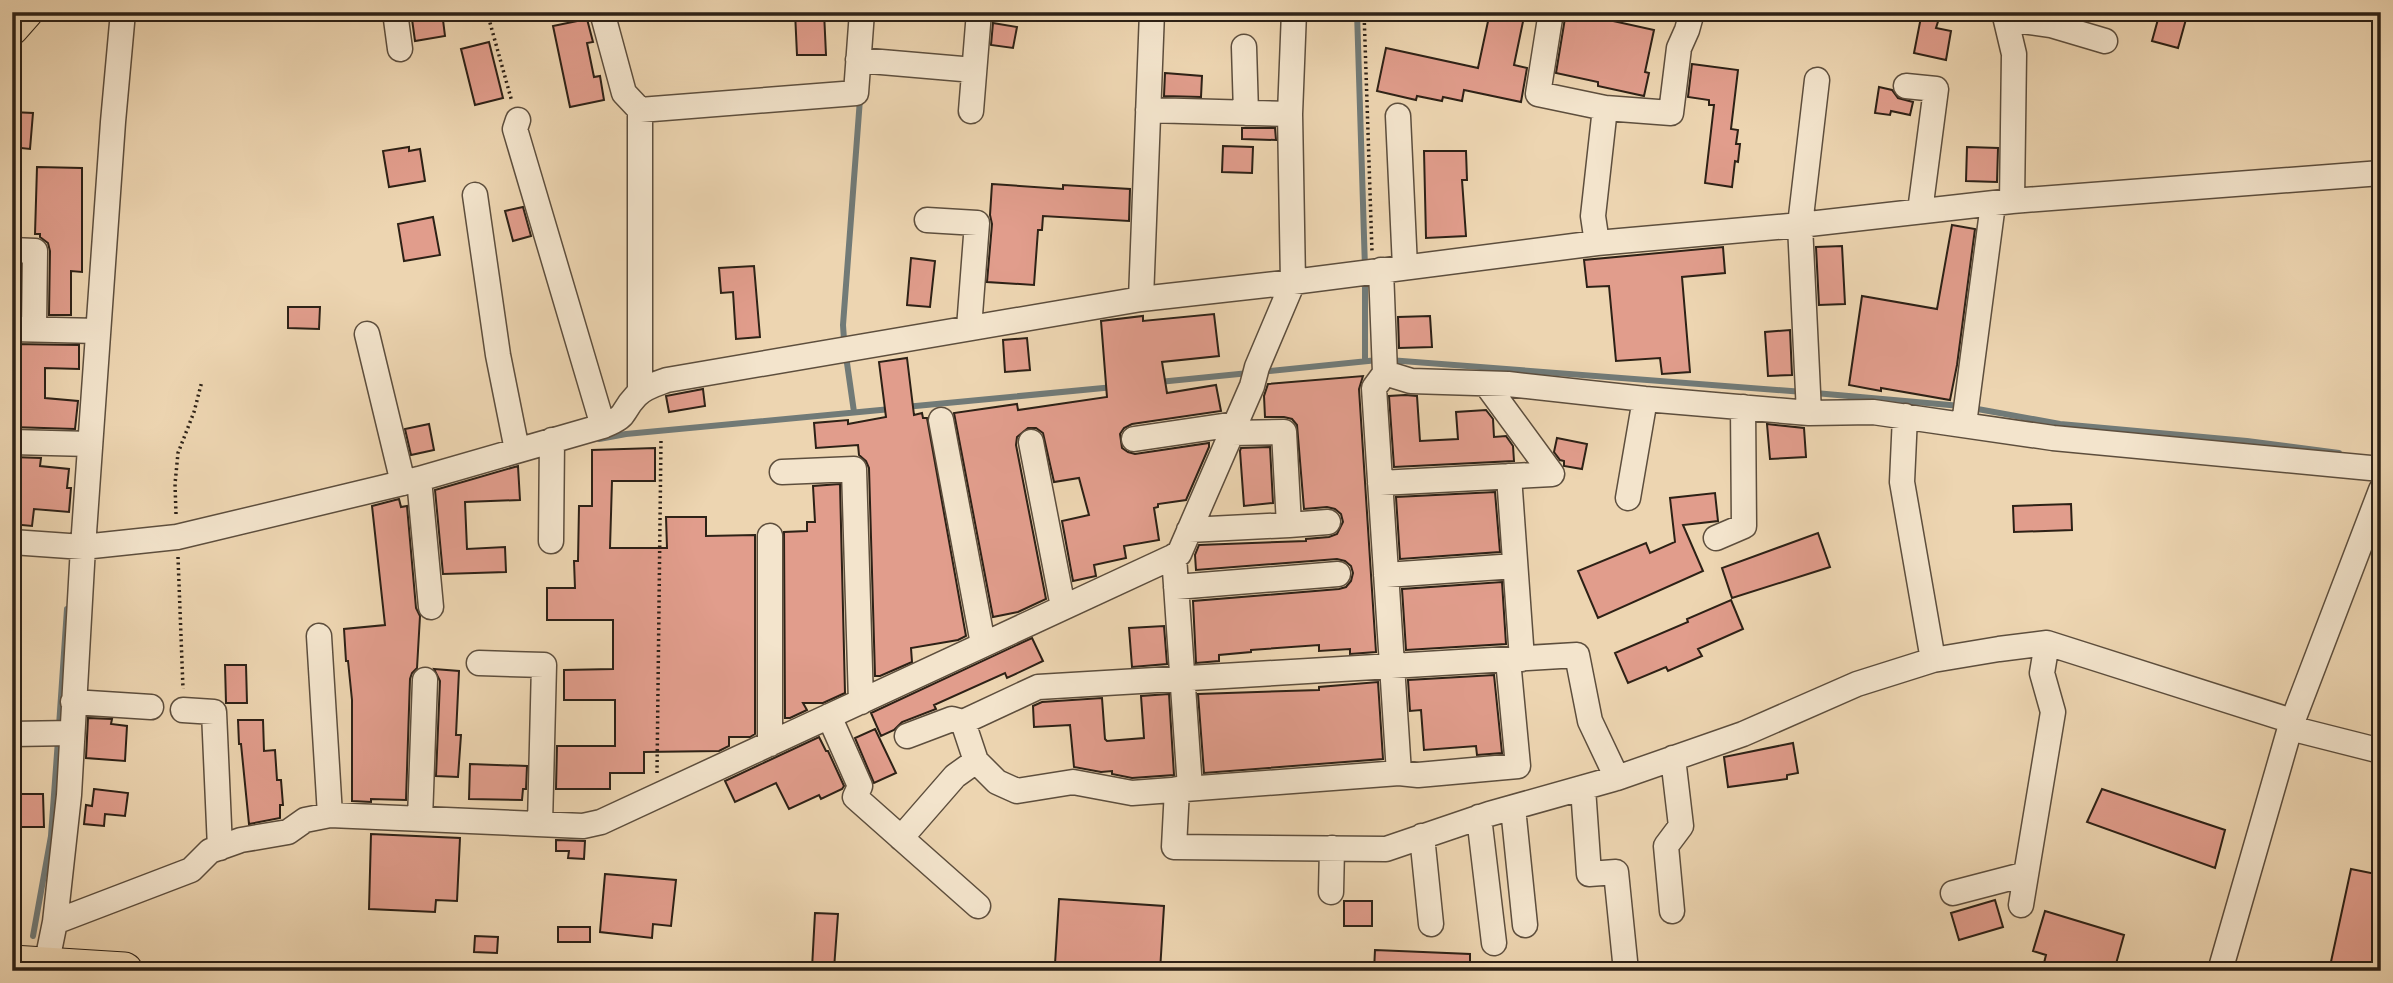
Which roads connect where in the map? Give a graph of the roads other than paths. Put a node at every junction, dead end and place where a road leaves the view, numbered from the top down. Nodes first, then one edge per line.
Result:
1 (27, 12) edge
2 (123, 12) edge
3 (395, 12) edge
4 (602, 12) edge
5 (862, 12) edge
6 (979, 12) edge
7 (1152, 12) edge
8 (1294, 12) edge
9 (1551, 12) edge
10 (1692, 12) edge
11 (2005, 16) edge
12 (12, 29) edge
13 (2105, 41) dead end
14 (1244, 47) dead end
15 (400, 49) dead end
16 (858, 60) junction
17 (974, 70) junction
18 (1816, 80) dead end
19 (1906, 86) dead end
20 (1605, 108) junction
21 (640, 110) junction
22 (1148, 110) junction
23 (971, 111) dead end
24 (1246, 113) junction
25 (1290, 114) junction
26 (1398, 116) dead end
27 (518, 120) road end
28 (2381, 173) edge
29 (475, 195) dead end
30 (2002, 202) junction
31 (1920, 211) junction
32 (927, 220) dead end
33 (1800, 225) junction
34 (1597, 243) junction
35 (12, 250) edge
36 (1378, 270) junction
37 (1293, 282) junction
38 (1141, 299) junction
39 (969, 328) junction
40 (23, 329) edge
41 (90, 331) junction
42 (367, 334) dead end
43 (1385, 373) junction
44 (1486, 384) junction
45 (640, 392) junction
46 (1645, 400) junction
47 (1743, 407) junction
48 (1809, 413) junction
49 (1905, 416) junction
50 (941, 420) dead end
51 (1964, 424) junction
52 (603, 426) junction
53 (1234, 429) junction
54 (1134, 439) dead end
55 (552, 440) junction
56 (12, 442) edge
57 (1031, 442) dead end
58 (82, 444) junction
59 (517, 450) junction
60 (2381, 469) edge
61 (782, 472) dead end
62 (1509, 476) junction
63 (411, 481) junction
64 (1381, 483) junction
65 (2381, 490) edge
66 (1628, 498) dead end
67 (1328, 522) dead end
68 (1289, 525) junction
69 (1189, 530) junction
70 (770, 536) dead end
71 (1716, 538) dead end
72 (551, 541) dead end
73 (12, 542) edge
74 (82, 547) junction
75 (1174, 556) junction
76 (1516, 566) junction
77 (1338, 574) dead end
78 (1386, 575) junction
79 (1176, 587) junction
80 (430, 607) dead end
81 (1063, 607) junction
82 (318, 636) dead end
83 (2048, 643) junction
84 (983, 644) junction
85 (1515, 659) junction
86 (1933, 660) junction
87 (479, 663) dead end
88 (1392, 667) junction
89 (1181, 679) junction
90 (425, 680) dead end
91 (73, 702) junction
92 (862, 702) junction
93 (151, 708) dead end
94 (183, 710) road end
95 (829, 716) junction
96 (963, 722) junction
97 (2291, 724) junction
98 (62, 733) junction
99 (12, 734) edge
100 (907, 736) dead end
101 (770, 744) junction
102 (2381, 751) edge
103 (1672, 758) junction
104 (976, 761) junction
105 (1399, 773) junction
106 (1617, 778) junction
107 (1583, 788) junction
108 (1184, 789) junction
109 (1513, 807) junction
110 (330, 815) junction
111 (1479, 817) junction
112 (420, 819) junction
113 (540, 824) junction
114 (1422, 836) junction
115 (901, 838) junction
116 (220, 848) junction
117 (1332, 848) junction
118 (2026, 874) junction
119 (1331, 892) dead end
120 (1953, 893) dead end
121 (2021, 905) dead end
122 (978, 906) dead end
123 (1672, 911) dead end
124 (55, 922) junction
125 (1432, 924) dead end
126 (1525, 925) dead end
127 (1494, 943) dead end
128 (35, 967) edge
129 (124, 971) edge
130 (1626, 971) edge
131 (2220, 971) edge

1 - 12 main road
2 - 41 street
3 - 15 street
4 - 21 street
5 - 16 street
6 - 17 street
7 - 22 street
8 - 25 street
9 - 20 street
10 - 20 street
11 - 13 street
11 - 30 street
14 - 24 street
16 - 17 street
16 - 21 street
17 - 23 street
18 - 33 street
19 - 31 street
20 - 34 street
21 - 45 street
22 - 24 street
22 - 38 street
24 - 25 street
25 - 37 street
26 - 36 street
27 - 52 street
28 - 30 street
29 - 59 street
30 - 31 street
30 - 51 street
31 - 33 street
32 - 39 street
33 - 34 street
33 - 48 street
34 - 36 street
35 - 40 street
36 - 37 street
36 - 43 street
37 - 38 street
37 - 53 street
38 - 39 street
39 - 45 street
40 - 41 street
41 - 58 street
42 - 63 street
43 - 44 street
43 - 64 street
44 - 46 street
44 - 62 street
45 - 52 street
46 - 47 street
46 - 66 street
47 - 48 street
47 - 71 street
48 - 49 street
49 - 51 street
49 - 86 street
50 - 84 street
51 - 60 street
52 - 55 street
53 - 54 street
53 - 68 street
53 - 69 street
55 - 59 street
55 - 72 street
56 - 58 street
57 - 81 street
58 - 74 street
59 - 63 street
61 - 92 street
62 - 64 street
62 - 76 street
63 - 74 street
63 - 80 street
64 - 78 street
65 - 97 street
67 - 68 street
68 - 69 street
69 - 75 street
70 - 101 street
73 - 74 street
74 - 91 street
75 - 79 street
75 - 81 street
76 - 78 street
76 - 85 street
77 - 79 street
78 - 88 street
79 - 89 street
81 - 84 street
82 - 110 street
83 - 86 street
83 - 97 street
83 - 118 street
84 - 92 street
85 - 88 street
85 - 105 street
85 - 106 street
86 - 103 street
87 - 113 street
88 - 89 street
88 - 105 street
89 - 96 street
89 - 108 street
90 - 112 street
91 - 93 street
91 - 98 street
92 - 95 street
94 - 116 street
95 - 101 street
95 - 115 street
96 - 100 street
96 - 104 street
97 - 102 street
97 - 131 street
98 - 99 street
98 - 124 street
101 - 113 street
103 - 106 street
103 - 123 street
104 - 108 street
104 - 115 street
105 - 108 street
106 - 107 street
107 - 109 street
107 - 130 street
108 - 117 street
109 - 111 street
109 - 126 street
110 - 112 street
110 - 116 street
111 - 114 street
111 - 127 street
112 - 113 street
114 - 117 street
114 - 125 street
115 - 122 street
116 - 124 street
117 - 119 street
118 - 120 street
118 - 121 street
124 - 128 street
128 - 129 highway

